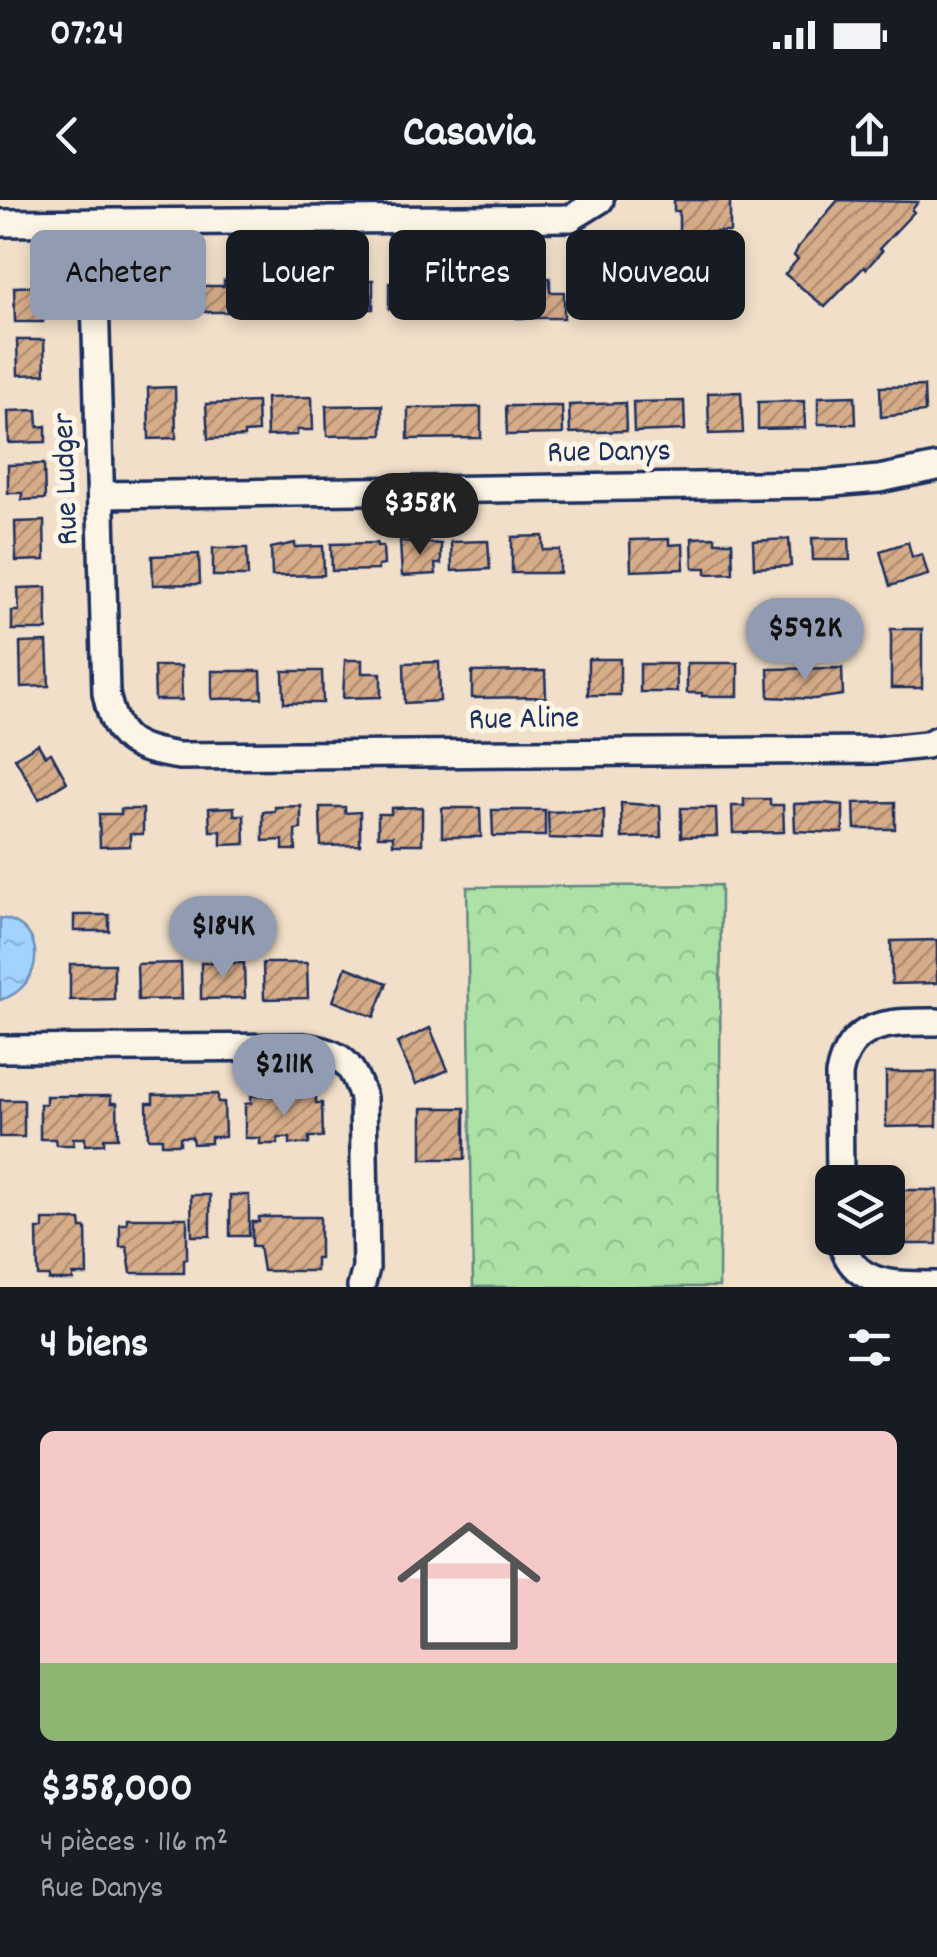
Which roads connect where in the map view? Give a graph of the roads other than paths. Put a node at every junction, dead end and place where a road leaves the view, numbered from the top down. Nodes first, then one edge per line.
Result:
1 (599, 202) edge
2 (0, 223) edge
3 (92, 224) junction
4 (937, 468) edge
5 (100, 495) junction
6 (118, 730) joint
7 (937, 740) edge
8 (937, 1022) edge
9 (0, 1049) edge
10 (840, 1165) edge
11 (845, 1255) edge
12 (937, 1285) edge
13 (361, 1287) edge

1 - 3 street
2 - 3 street
3 - 5 street, Rue Ludger
4 - 5 street, Rue Danys
5 - 6 street, Rue Ludger
6 - 7 street, Rue Aline
8 - 10 street
9 - 13 street
11 - 12 street

